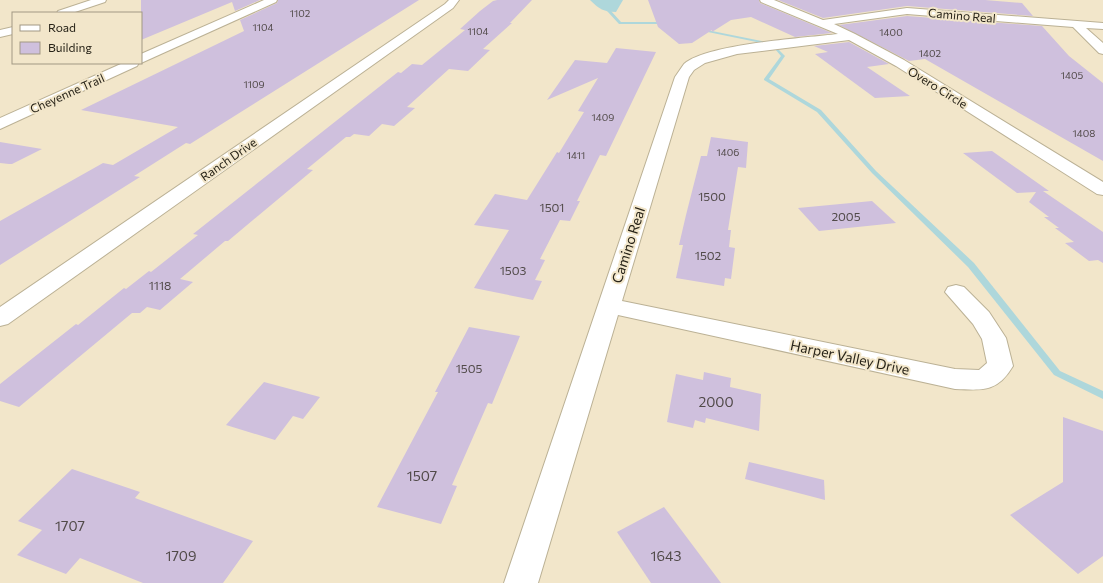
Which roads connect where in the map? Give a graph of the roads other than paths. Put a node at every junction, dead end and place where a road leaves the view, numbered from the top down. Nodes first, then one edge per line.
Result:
1 (101, 0) edge
2 (272, 0) edge
3 (454, 0) edge
4 (765, 0) edge
5 (65, 12) edge
6 (822, 23) junction
7 (1076, 24) junction
8 (1103, 26) edge
9 (12, 30) edge
10 (0, 34) edge
11 (851, 36) junction
12 (1103, 50) edge
13 (142, 60) edge
14 (131, 64) edge
15 (0, 124) edge
16 (1103, 190) edge
17 (956, 292) dead end
18 (609, 306) junction
19 (0, 318) edge
20 (521, 583) edge

1 - 5 street
2 - 13 street
3 - 19 street, Ranch Drive
4 - 6 street, Overo Circle
6 - 7 street, Camino Real
6 - 11 street, Overo Circle
7 - 8 street, Camino Real
7 - 12 street
9 - 10 street
11 - 16 street, Overo Circle
11 - 18 street, Camino Real
14 - 15 street, Cheyenne Trail
17 - 18 street, Harper Valley Drive
18 - 20 street, Camino Real

